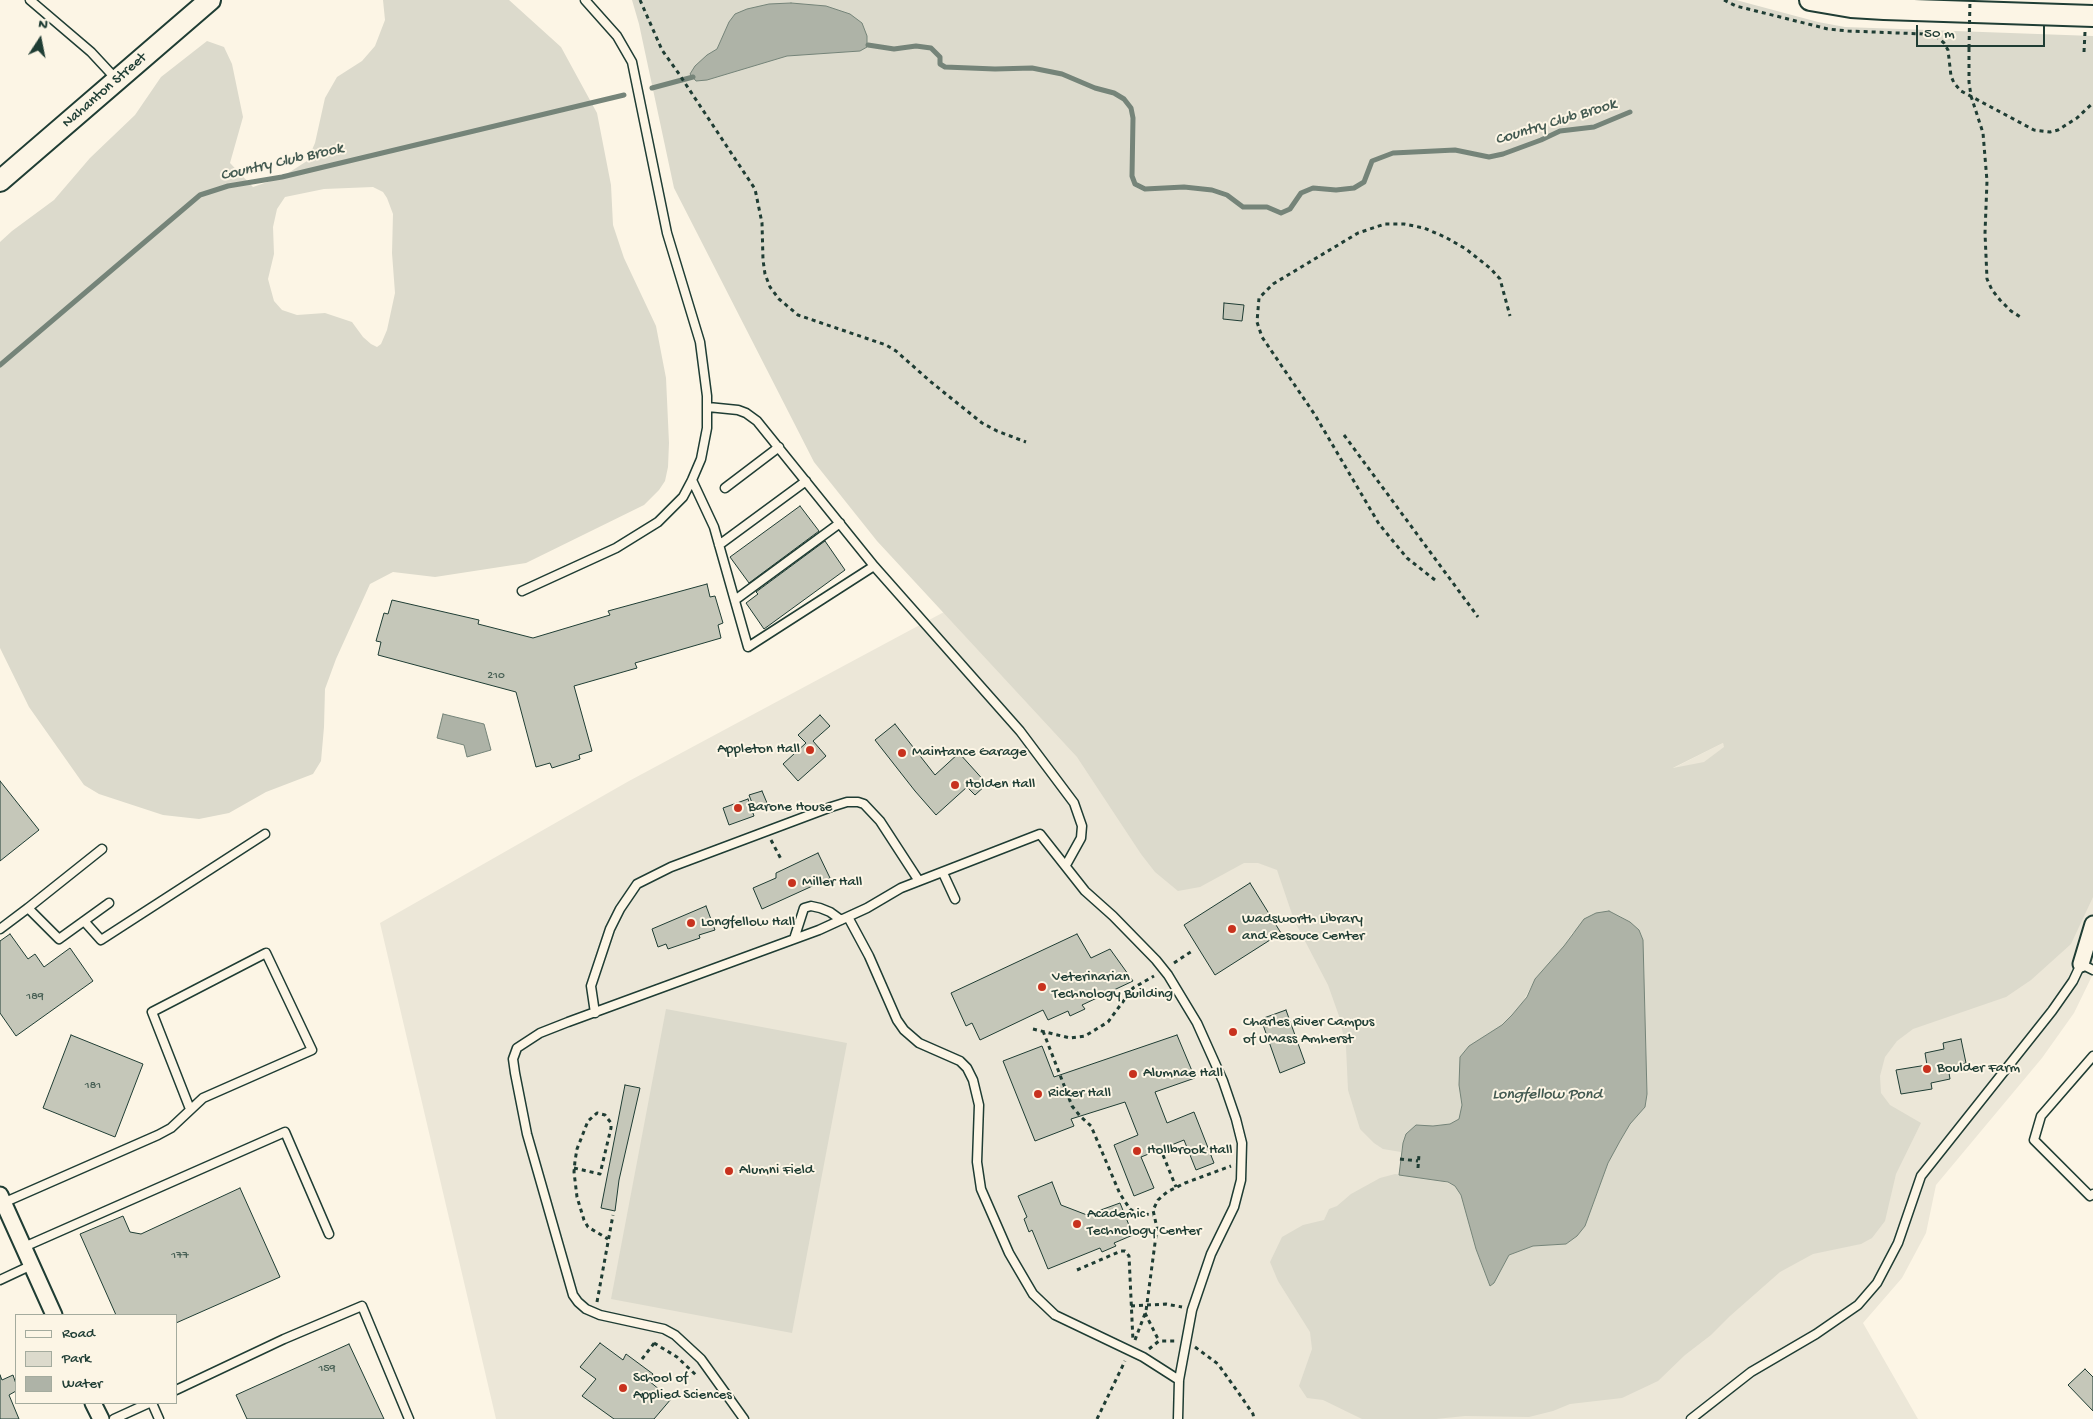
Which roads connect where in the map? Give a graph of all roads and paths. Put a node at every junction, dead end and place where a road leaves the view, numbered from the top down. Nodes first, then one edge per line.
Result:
1 (30, 0) edge
2 (210, 0) edge
3 (585, 0) edge
4 (640, 0) edge
5 (1724, 0) edge
6 (1810, 0) edge
7 (1970, 0) edge
8 (2093, 16) edge
9 (117, 80) junction
10 (1971, 96) junction
11 (2093, 103) edge
12 (0, 181) edge
13 (1510, 316) dead end
14 (2022, 318) dead end
15 (708, 407) junction
16 (1344, 435) dead end
17 (1026, 442) dead end
18 (779, 447) junction
19 (692, 480) junction
20 (806, 480) junction
21 (725, 488) dead end
22 (840, 523) junction
23 (719, 545) junction
24 (874, 566) junction
25 (1435, 580) dead end
26 (522, 591) dead end
27 (735, 600) junction
28 (1478, 617) dead end
29 (767, 830) junction
30 (265, 834) dead end
31 (102, 849) dead end
32 (780, 859) dead end
33 (1066, 865) junction
34 (943, 873) junction
35 (919, 881) junction
36 (955, 899) dead end
37 (108, 903) dead end
38 (28, 908) junction
39 (845, 918) junction
40 (84, 921) junction
41 (2093, 924) edge
42 (0, 929) edge
43 (794, 940) junction
44 (1192, 952) dead end
45 (2087, 967) edge
46 (1163, 969) junction
47 (595, 1013) junction
48 (1033, 1030) dead end
49 (1043, 1031) junction
50 (2093, 1056) edge
51 (190, 1109) junction
52 (1419, 1154) dead end
53 (1163, 1155) dead end
54 (1400, 1159) dead end
55 (1418, 1161) junction
56 (1242, 1166) junction
57 (574, 1168) junction
58 (1418, 1168) dead end
59 (1176, 1187) junction
60 (2093, 1194) edge
61 (2, 1199) edge
62 (1153, 1214) junction
63 (613, 1215) dead end
64 (329, 1234) dead end
65 (608, 1239) junction
66 (24, 1247) junction
67 (32, 1265) junction
68 (1077, 1270) dead end
69 (0, 1280) edge
70 (1146, 1305) junction
71 (1130, 1306) junction
72 (1192, 1310) junction
73 (595, 1313) junction
74 (1145, 1313) junction
75 (54, 1314) edge
76 (664, 1329) junction
77 (1159, 1342) junction
78 (654, 1343) junction
79 (1184, 1344) junction
80 (1130, 1351) junction
81 (1143, 1357) junction
82 (642, 1359) dead end
83 (1179, 1380) junction
84 (702, 1383) dead end
85 (178, 1389) edge
86 (93, 1404) edge
87 (148, 1404) edge
88 (151, 1404) edge
89 (100, 1419) edge
90 (114, 1419) edge
91 (159, 1419) edge
92 (409, 1419) edge
93 (744, 1419) edge
94 (1096, 1419) edge
95 (1178, 1419) edge
96 (1254, 1419) edge
97 (1691, 1419) edge

1 - 9 lane
2 - 9 main road, Nahanton Street
3 - 15 lane
4 - 17 path
5 - 10 path
6 - 8 main road
7 - 10 path, bridge
9 - 12 main road, Nahanton Street
10 - 11 path
10 - 14 path
13 - 25 path
15 - 18 lane
15 - 19 lane
16 - 28 path
18 - 20 lane
18 - 21 lane
19 - 23 lane
19 - 26 lane
20 - 22 lane
20 - 23 lane
22 - 24 lane
22 - 27 lane
23 - 27 lane
24 - 27 lane
24 - 33 lane
29 - 32 path
29 - 35 lane
29 - 47 lane
30 - 40 lane
31 - 38 lane
33 - 34 lane
33 - 46 lane
34 - 35 lane
34 - 36 lane
35 - 39 lane
37 - 40 lane
38 - 40 lane
38 - 42 lane
39 - 43 lane
39 - 43 lane
39 - 80 lane
41 - 45 street
43 - 47 lane
44 - 46 path
45 - 97 lane
46 - 49 path
46 - 56 lane
47 - 73 lane
48 - 49 path
49 - 62 path
50 - 60 lane
51 - 51 lane
51 - 61 lane
52 - 55 path
53 - 59 path
54 - 55 path
55 - 58 path
56 - 59 path
56 - 72 lane
57 - 57 path
57 - 65 path
59 - 62 path
61 - 66 street
62 - 70 path
63 - 65 path
64 - 66 lane
65 - 73 path
66 - 67 street
67 - 69 lane
67 - 75 street
68 - 71 path
70 - 71 path
70 - 72 path
70 - 74 path
71 - 74 path
72 - 79 lane
73 - 76 lane
74 - 77 path
76 - 78 path
76 - 93 lane
77 - 79 path
77 - 81 path
78 - 82 path
78 - 84 path
79 - 83 lane
79 - 96 path
80 - 81 lane
80 - 94 path
81 - 83 lane
83 - 95 lane
85 - 92 lane
86 - 89 street
87 - 90 lane
88 - 91 lane

